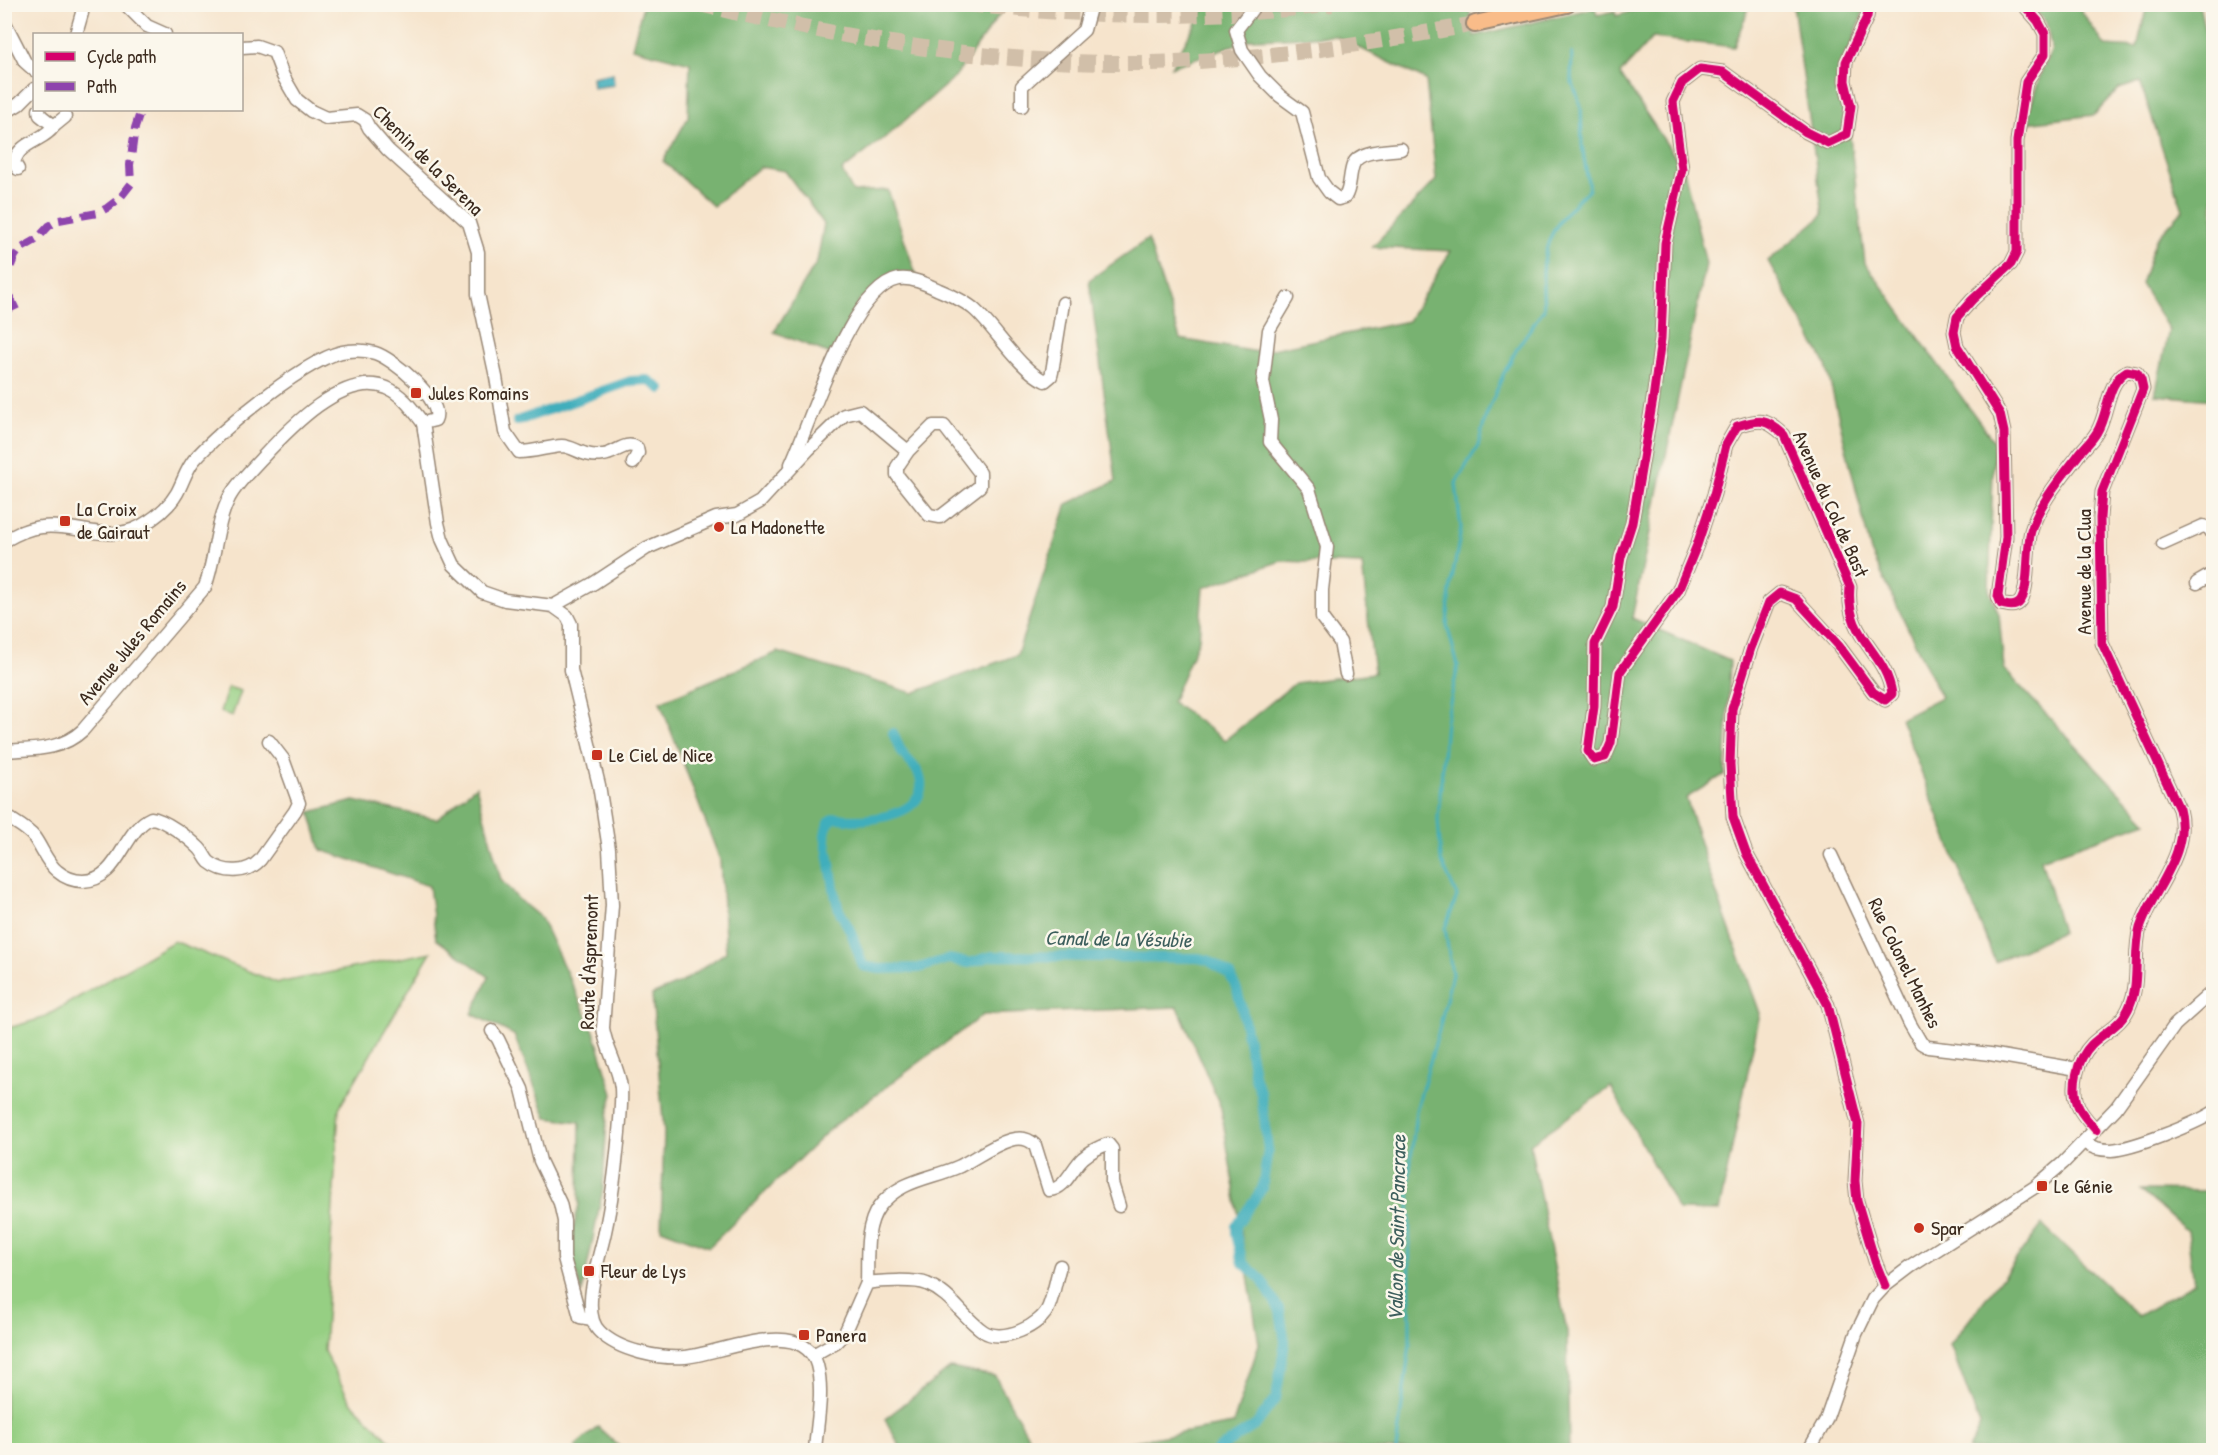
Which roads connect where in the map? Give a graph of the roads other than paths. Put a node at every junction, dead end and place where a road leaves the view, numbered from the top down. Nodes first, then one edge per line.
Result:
1 (82, 4) edge
2 (125, 4) edge
3 (1256, 4) edge
4 (1567, 4) edge
5 (1869, 4) edge
6 (2023, 4) edge
7 (1090, 8) dead end
8 (4, 21) edge
9 (1474, 24) tunnel mouth
10 (76, 33) edge
11 (163, 33) edge
12 (243, 47) edge
13 (33, 69) edge
14 (33, 90) edge
15 (1022, 105) dead end
16 (39, 111) edge
17 (4, 113) edge
18 (65, 117) dead end
19 (54, 126) junction
20 (1401, 149) dead end
21 (18, 169) dead end
22 (1288, 298) dead end
23 (1064, 303) dead end
24 (423, 423) junction
25 (908, 451) junction
26 (633, 463) dead end
27 (786, 474) junction
28 (2214, 536) edge
29 (4, 541) edge
30 (2163, 544) dead end
31 (2214, 573) edge
32 (2196, 583) dead end
33 (553, 606) junction
34 (1346, 674) dead end
35 (269, 741) dead end
36 (4, 751) edge
37 (4, 815) edge
38 (1831, 855) dead end
39 (2214, 990) edge
40 (492, 1031) dead end
41 (2077, 1069) junction
42 (2214, 1112) edge
43 (2096, 1130) junction
44 (2084, 1142) junction
45 (1119, 1206) dead end
46 (1060, 1266) dead end
47 (867, 1283) junction
48 (1885, 1286) junction
49 (591, 1319) junction
50 (813, 1355) junction
51 (815, 1450) edge
52 (1809, 1450) edge

1 - 10 street
2 - 11 street
3 - 20 street
4 - 9 highway
5 - 48 street, Avenue du Col de Bast
6 - 41 street, Avenue de la Clua
7 - 15 street
8 - 13 street
12 - 26 street, Chemin de la Serena
14 - 17 street
16 - 19 street
18 - 19 street
19 - 21 street
22 - 34 street
23 - 27 street
24 - 29 street
24 - 33 street
24 - 36 street, Avenue Jules Romains
25 - 25 street
25 - 27 street
27 - 33 street
28 - 30 street
31 - 32 street
33 - 49 street, Route d'Aspremont
35 - 37 street
38 - 41 street, Rue Colonel Manhes
39 - 43 street
40 - 49 street
41 - 43 street
42 - 44 street
43 - 44 street
44 - 48 street
45 - 47 street
46 - 47 street
47 - 50 street
48 - 52 street
49 - 50 street
50 - 51 street

